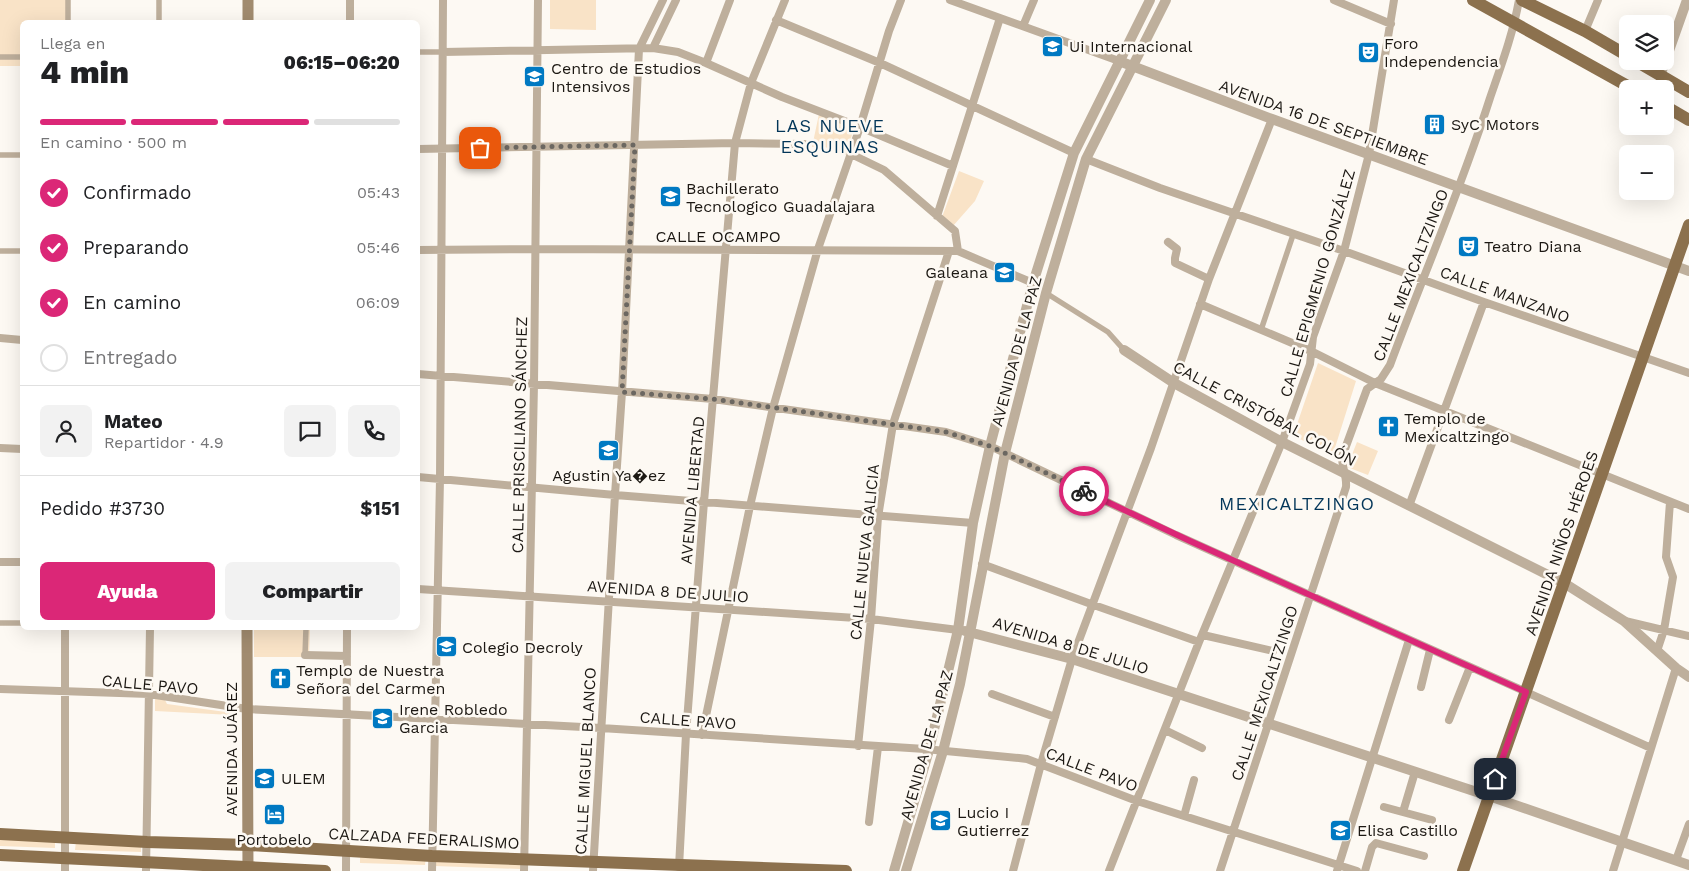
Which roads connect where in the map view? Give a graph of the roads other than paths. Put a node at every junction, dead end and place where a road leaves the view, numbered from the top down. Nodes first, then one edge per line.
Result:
1 (68, 0) edge
2 (159, 0) edge
3 (248, 0) edge
4 (350, 0) edge
5 (443, 0) edge
6 (538, 0) edge
7 (663, 0) edge
8 (676, 0) edge
9 (730, 0) edge
10 (784, 0) edge
11 (901, 0) edge
12 (950, 0) edge
13 (1034, 0) edge
14 (1150, 0) edge
15 (1166, 0) edge
16 (1334, 0) edge
17 (1394, 0) edge
18 (1473, 0) edge
19 (1521, 0) edge
20 (1598, 0) edge
21 (1687, 0) edge
22 (1000, 18) junction
23 (68, 20) edge
24 (159, 20) edge
25 (248, 20) edge
26 (350, 20) edge
27 (776, 20) junction
28 (1515, 23) junction
29 (1391, 24) junction
30 (1023, 26) junction
31 (1585, 32) junction
32 (653, 48) junction
33 (537, 49) junction
34 (639, 49) junction
35 (1619, 51) edge
36 (420, 52) edge
37 (443, 52) junction
38 (0, 57) edge
39 (20, 57) edge
40 (1119, 61) junction
41 (706, 63) junction
42 (880, 63) junction
43 (1132, 66) junction
44 (1650, 70) edge
45 (1660, 76) junction
46 (1619, 81) edge
47 (751, 84) junction
48 (1689, 92) edge
49 (972, 107) junction
50 (1674, 111) edge
51 (1272, 119) junction
52 (1689, 120) edge
53 (860, 127) junction
54 (735, 143) junction
55 (804, 144) dead end
56 (635, 145) junction
57 (537, 147) junction
58 (420, 149) edge
59 (443, 149) junction
60 (1074, 153) junction
61 (851, 154) junction
62 (1369, 154) junction
63 (0, 155) edge
64 (20, 155) edge
65 (1086, 159) junction
66 (953, 166) junction
67 (1459, 187) junction
68 (1235, 213) junction
69 (937, 216) junction
70 (1689, 225) edge
71 (1293, 235) junction
72 (1168, 242) dead end
73 (536, 249) junction
74 (629, 249) junction
75 (818, 249) junction
76 (420, 250) edge
77 (442, 250) junction
78 (726, 250) junction
79 (949, 250) junction
80 (0, 251) edge
81 (20, 251) edge
82 (958, 251) junction
83 (1344, 251) junction
84 (1675, 265) junction
85 (1689, 271) edge
86 (1210, 279) junction
87 (1422, 279) junction
88 (1033, 283) junction
89 (1046, 293) junction
90 (1484, 302) junction
91 (1200, 304) junction
92 (1261, 330) junction
93 (0, 338) edge
94 (20, 340) edge
95 (1124, 350) joint
96 (1311, 351) junction
97 (1643, 357) junction
98 (1689, 373) edge
99 (420, 374) edge
100 (440, 376) junction
101 (1174, 383) junction
102 (1375, 383) junction
103 (534, 384) junction
104 (622, 392) junction
105 (713, 399) junction
106 (773, 408) junction
107 (1444, 411) junction
108 (893, 424) junction
109 (1282, 442) junction
110 (990, 446) junction
111 (0, 448) edge
112 (20, 449) edge
113 (1005, 453) junction
114 (1345, 473) junction
115 (1602, 475) junction
116 (420, 477) edge
117 (440, 479) junction
118 (532, 487) junction
119 (615, 495) junction
120 (704, 502) junction
121 (1670, 502) junction
122 (750, 506) junction
123 (1409, 506) junction
124 (1689, 509) edge
125 (1126, 512) junction
126 (878, 516) junction
127 (973, 523) junction
128 (1233, 560) junction
129 (0, 562) edge
130 (20, 562) edge
131 (982, 564) junction
132 (1564, 583) junction
133 (420, 589) edge
134 (437, 591) junction
135 (530, 596) junction
136 (1311, 596) junction
137 (608, 601) junction
138 (1092, 604) junction
139 (696, 608) junction
140 (728, 611) junction
141 (871, 619) junction
142 (1624, 621) junction
143 (0, 623) edge
144 (20, 623) edge
145 (65, 630) edge
146 (150, 630) edge
147 (247, 630) edge
148 (306, 630) edge
149 (347, 630) edge
150 (958, 630) junction
151 (1664, 630) junction
152 (972, 631) junction
153 (1689, 636) edge
154 (1201, 639) junction
155 (1409, 640) junction
156 (1430, 650) junction
157 (1657, 650) junction
158 (1273, 652) dead end
159 (305, 655) joint
160 (347, 656) junction
161 (1072, 659) junction
162 (1470, 668) junction
163 (1676, 668) junction
164 (1689, 677) edge
165 (1421, 688) dead end
166 (0, 689) edge
167 (65, 691) junction
168 (1526, 692) junction
169 (149, 694) junction
170 (992, 694) dead end
171 (1179, 694) junction
172 (247, 709) junction
173 (346, 714) junction
174 (1055, 717) junction
175 (435, 719) junction
176 (1449, 720) dead end
177 (1269, 723) junction
178 (527, 724) junction
179 (601, 728) junction
180 (1165, 730) junction
181 (686, 734) junction
182 (702, 735) junction
183 (858, 746) junction
184 (878, 747) junction
185 (1202, 748) dead end
186 (1650, 748) junction
187 (929, 750) junction
188 (942, 751) junction
189 (1372, 758) junction
190 (1041, 764) junction
191 (1415, 772) junction
192 (1194, 780) dead end
193 (1489, 796) junction
194 (1137, 801) junction
195 (1384, 807) dead end
196 (1403, 812) junction
197 (1184, 816) junction
198 (1432, 820) dead end
199 (869, 822) dead end
200 (1689, 824) edge
201 (1233, 831) junction
202 (0, 834) edge
203 (65, 837) junction
204 (1622, 841) junction
205 (147, 842) junction
206 (248, 845) junction
207 (346, 851) junction
208 (0, 855) edge
209 (432, 856) junction
210 (1424, 856) dead end
211 (1676, 860) junction
212 (65, 865) edge
213 (524, 865) edge
214 (1689, 865) edge
215 (146, 867) edge
216 (593, 867) edge
217 (679, 868) edge
218 (1338, 868) edge
219 (248, 869) edge
220 (325, 871) edge
221 (346, 871) edge
222 (432, 871) edge
223 (846, 871) edge
224 (894, 871) edge
225 (906, 871) edge
226 (1013, 871) edge
227 (1109, 871) edge
228 (1220, 871) edge
229 (1357, 871) edge
230 (1365, 871) edge
231 (1463, 871) edge
232 (1613, 871) edge

1 - 23 street
2 - 24 street
3 - 25 main road
4 - 26 street
5 - 37 street
6 - 33 street, CALLE PRISCILIANO SÁNCHEZ
7 - 34 street, CALLE MIGUEL BLANCO
8 - 32 street
9 - 41 street
10 - 27 street, AVENIDA LIBERTAD
11 - 42 street
12 - 22 street, AVENIDA 16 DE SEPTIEMBRE
13 - 30 street
14 - 40 street, AVENIDA DE LA PAZ
15 - 43 street, AVENIDA DE LA PAZ
16 - 29 street
17 - 29 street, CALLE EPIGMENIO GONZÁLEZ
18 - 28 main road
19 - 28 street, CALLE MEXICALTZINGO
19 - 31 main road
20 - 31 street
21 - 45 street
22 - 30 street, AVENIDA 16 DE SEPTIEMBRE
22 - 49 street
27 - 42 street
27 - 47 street, AVENIDA LIBERTAD
28 - 46 main road
28 - 67 street, CALLE MEXICALTZINGO
29 - 62 street, CALLE EPIGMENIO GONZÁLEZ
30 - 40 street, AVENIDA 16 DE SEPTIEMBRE
31 - 35 main road
32 - 34 street
32 - 41 street
33 - 34 street
33 - 37 street
33 - 57 street, CALLE PRISCILIANO SÁNCHEZ
34 - 56 street, CALLE MIGUEL BLANCO
36 - 37 street
37 - 59 street
38 - 39 street
40 - 43 street, AVENIDA 16 DE SEPTIEMBRE
40 - 60 street, AVENIDA DE LA PAZ
41 - 47 street
42 - 49 street
42 - 53 street
43 - 51 street, AVENIDA 16 DE SEPTIEMBRE
43 - 65 street, AVENIDA DE LA PAZ
44 - 45 main road
45 - 48 main road
47 - 53 street
47 - 54 street, AVENIDA LIBERTAD
49 - 60 street
49 - 66 street
50 - 52 main road
51 - 62 street, AVENIDA 16 DE SEPTIEMBRE
51 - 68 street
53 - 61 street
53 - 66 street
54 - 55 street
54 - 56 street
54 - 78 street, AVENIDA LIBERTAD
56 - 57 street
56 - 74 street, CALLE MIGUEL BLANCO
57 - 59 street
57 - 73 street, CALLE PRISCILIANO SÁNCHEZ
58 - 59 street
59 - 77 street
60 - 88 street, AVENIDA DE LA PAZ
61 - 69 street
61 - 75 street
62 - 67 street, AVENIDA 16 DE SEPTIEMBRE
62 - 83 street, CALLE EPIGMENIO GONZÁLEZ
63 - 64 street
65 - 68 street, CALLE MANZANO
65 - 89 street, AVENIDA DE LA PAZ
66 - 69 street
67 - 84 street, AVENIDA 16 DE SEPTIEMBRE
67 - 87 street, CALLE MEXICALTZINGO
68 - 71 street, CALLE MANZANO
68 - 86 street
69 - 82 street
70 - 84 main road, AVENIDA NIÑOS HÉROES
71 - 83 street, CALLE MANZANO
71 - 92 street
72 - 86 street
73 - 74 street, CALLE OCAMPO
73 - 77 street, CALLE OCAMPO
73 - 103 street, CALLE PRISCILIANO SÁNCHEZ
74 - 78 street, CALLE OCAMPO
74 - 104 street, CALLE MIGUEL BLANCO
75 - 78 street, CALLE OCAMPO
75 - 79 street, CALLE OCAMPO
75 - 106 street
76 - 77 street, CALLE OCAMPO
77 - 100 street
78 - 105 street, AVENIDA LIBERTAD
79 - 82 street, CALLE OCAMPO
79 - 108 street, CALLE NUEVA GALICIA
80 - 81 street
82 - 88 street, CALLE CRISTÓBAL COLÓN
83 - 87 street, CALLE MANZANO
83 - 96 street, CALLE EPIGMENIO GONZÁLEZ
84 - 85 street, AVENIDA 16 DE SEPTIEMBRE
84 - 97 main road, AVENIDA NIÑOS HÉROES
86 - 91 street
87 - 90 street, CALLE MANZANO
87 - 102 street, CALLE MEXICALTZINGO
88 - 89 street, CALLE CRISTÓBAL COLÓN
88 - 110 street, AVENIDA DE LA PAZ
89 - 95 street, CALLE CRISTÓBAL COLÓN
89 - 113 street, AVENIDA DE LA PAZ
90 - 97 street, CALLE MANZANO
90 - 107 street
91 - 92 street
91 - 101 street
92 - 96 street
93 - 94 street
95 - 101 street, CALLE CRISTÓBAL COLÓN
96 - 102 street
96 - 109 street, CALLE EPIGMENIO GONZÁLEZ
97 - 98 street, CALLE MANZANO
97 - 115 main road, AVENIDA NIÑOS HÉROES
99 - 100 street
100 - 103 street
100 - 117 street
101 - 109 street, CALLE CRISTÓBAL COLÓN
101 - 125 street
102 - 107 street
102 - 114 street, CALLE MEXICALTZINGO
103 - 104 street
103 - 118 street, CALLE PRISCILIANO SÁNCHEZ
104 - 105 street
104 - 119 street, CALLE MIGUEL BLANCO
105 - 106 street
105 - 120 street, AVENIDA LIBERTAD
106 - 108 street
106 - 122 street
107 - 115 street
107 - 123 street
108 - 110 street
108 - 126 street, CALLE NUEVA GALICIA
109 - 114 street, CALLE CRISTÓBAL COLÓN
109 - 128 street, CALLE EPIGMENIO GONZÁLEZ
110 - 113 street
110 - 127 street, AVENIDA DE LA PAZ
111 - 112 street
113 - 125 street
113 - 131 street, AVENIDA DE LA PAZ
114 - 123 street, CALLE CRISTÓBAL COLÓN
114 - 136 street, CALLE MEXICALTZINGO
115 - 121 street
115 - 132 main road, AVENIDA NIÑOS HÉROES
116 - 117 street
117 - 118 street
117 - 134 street
118 - 119 street
118 - 135 street, CALLE PRISCILIANO SÁNCHEZ
119 - 120 street
119 - 137 street, CALLE MIGUEL BLANCO
120 - 122 street
120 - 139 street, AVENIDA LIBERTAD
121 - 124 street
121 - 151 street
122 - 126 street
122 - 140 street
123 - 132 street, CALLE CRISTÓBAL COLÓN
125 - 128 street
125 - 138 street
126 - 127 street
126 - 141 street, CALLE NUEVA GALICIA
127 - 150 street, AVENIDA DE LA PAZ
128 - 136 street
128 - 154 street, CALLE EPIGMENIO GONZÁLEZ
129 - 130 street
131 - 138 street
131 - 152 street, AVENIDA DE LA PAZ
132 - 142 street, CALLE CRISTÓBAL COLÓN
132 - 168 main road, AVENIDA NIÑOS HÉROES
133 - 134 street, AVENIDA 8 DE JULIO
134 - 135 street, AVENIDA 8 DE JULIO
134 - 175 street
135 - 137 street, AVENIDA 8 DE JULIO
135 - 178 street, CALLE PRISCILIANO SÁNCHEZ
136 - 155 street
136 - 177 street, CALLE MEXICALTZINGO
137 - 139 street, AVENIDA 8 DE JULIO
137 - 179 street, CALLE MIGUEL BLANCO
138 - 154 street
138 - 161 street
139 - 140 street, AVENIDA 8 DE JULIO
139 - 181 street, AVENIDA LIBERTAD
140 - 141 street, AVENIDA 8 DE JULIO
140 - 182 street
141 - 150 street, AVENIDA 8 DE JULIO
141 - 183 street, CALLE NUEVA GALICIA
142 - 151 street
142 - 157 street, CALLE CRISTÓBAL COLÓN
143 - 144 street
145 - 167 street
146 - 169 street
147 - 172 main road, AVENIDA JUÁREZ
148 - 159 street
149 - 160 street
150 - 152 street, AVENIDA 8 DE JULIO
150 - 187 street, AVENIDA DE LA PAZ
151 - 153 street
151 - 157 street
152 - 161 street, AVENIDA 8 DE JULIO
152 - 188 street, AVENIDA DE LA PAZ
154 - 158 street
154 - 171 street, CALLE EPIGMENIO GONZÁLEZ
155 - 156 street
155 - 189 street
156 - 162 street
156 - 165 street
157 - 163 street, CALLE CRISTÓBAL COLÓN
159 - 160 street
160 - 173 street
161 - 171 street, AVENIDA 8 DE JULIO
161 - 174 street
162 - 168 street
162 - 176 street
163 - 164 street, CALLE CRISTÓBAL COLÓN
163 - 186 street
166 - 167 street, CALLE PAVO
167 - 169 street, CALLE PAVO
167 - 203 street
168 - 186 street
168 - 193 main road, AVENIDA NIÑOS HÉROES
169 - 172 street, CALLE PAVO
169 - 205 street
170 - 174 street
171 - 177 street, AVENIDA 8 DE JULIO
171 - 180 street, CALLE EPIGMENIO GONZÁLEZ
172 - 173 street, CALLE PAVO
172 - 206 main road, AVENIDA JUÁREZ
173 - 175 street, CALLE PAVO
173 - 207 street
174 - 190 street
175 - 178 street, CALLE PAVO
175 - 209 street
177 - 189 street, AVENIDA 8 DE JULIO
177 - 201 street, CALLE MEXICALTZINGO
178 - 179 street, CALLE PAVO
178 - 213 street, CALLE PRISCILIANO SÁNCHEZ
179 - 181 street, CALLE PAVO
179 - 216 street, CALLE MIGUEL BLANCO
180 - 185 street
180 - 194 street, CALLE EPIGMENIO GONZÁLEZ
181 - 182 street, CALLE PAVO
181 - 217 street, AVENIDA LIBERTAD
182 - 183 street, CALLE PAVO
183 - 184 street, CALLE PAVO
184 - 187 street, CALLE PAVO
184 - 199 street
186 - 204 street
187 - 188 street, CALLE PAVO
187 - 224 street, AVENIDA DE LA PAZ
188 - 190 street, CALLE PAVO
188 - 225 street, AVENIDA DE LA PAZ
189 - 191 street, AVENIDA 8 DE JULIO
189 - 218 street
190 - 194 street, CALLE PAVO
190 - 226 street
191 - 193 street, AVENIDA 8 DE JULIO
191 - 196 street
192 - 197 street
193 - 204 street, AVENIDA 8 DE JULIO
193 - 231 main road, AVENIDA NIÑOS HÉROES
194 - 197 street, CALLE PAVO
194 - 227 street, CALLE EPIGMENIO GONZÁLEZ
195 - 196 street
196 - 198 street
197 - 201 street, CALLE PAVO
200 - 211 street
201 - 218 street, CALLE PAVO
201 - 228 street, CALLE MEXICALTZINGO
202 - 203 main road, CALZADA FEDERALISMO
203 - 205 main road, CALZADA FEDERALISMO
203 - 212 street
204 - 211 street, AVENIDA 8 DE JULIO
204 - 232 street
205 - 206 main road, CALZADA FEDERALISMO
205 - 215 street
206 - 207 main road, CALZADA FEDERALISMO
206 - 219 main road, AVENIDA JUÁREZ
207 - 209 main road, CALZADA FEDERALISMO
207 - 221 street
208 - 212 main road
209 - 213 main road, CALZADA FEDERALISMO
209 - 222 street
210 - 230 street
211 - 214 street, AVENIDA 8 DE JULIO
212 - 215 main road
213 - 216 main road, CALZADA FEDERALISMO
215 - 219 main road
216 - 217 main road, CALZADA FEDERALISMO
217 - 223 main road, CALZADA FEDERALISMO
218 - 229 street, CALLE PAVO
219 - 220 main road

